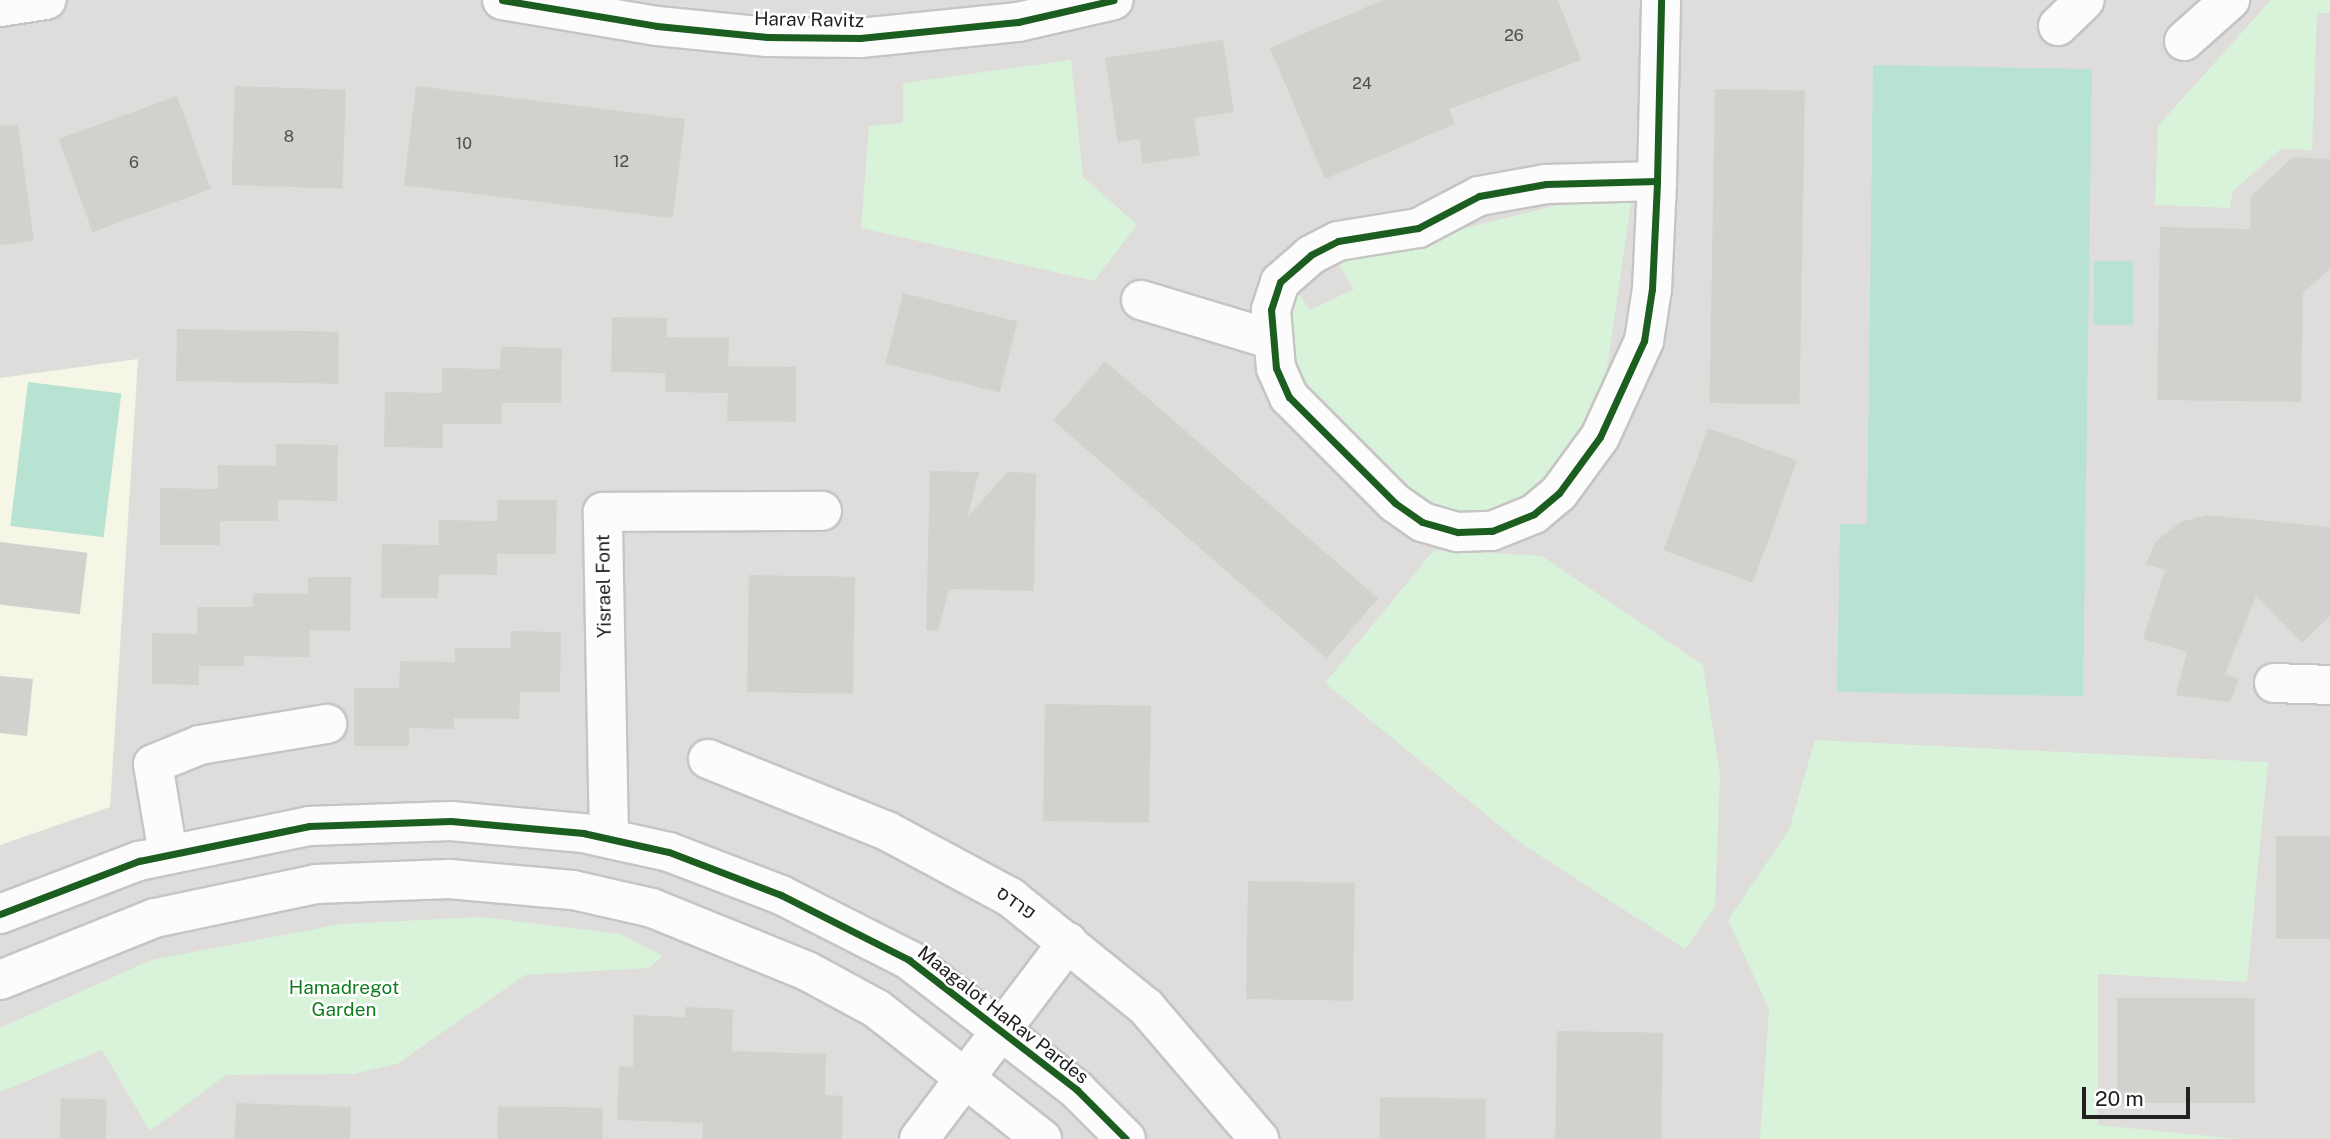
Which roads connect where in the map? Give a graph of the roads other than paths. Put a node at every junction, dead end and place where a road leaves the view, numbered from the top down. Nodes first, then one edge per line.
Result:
1 (46, 0) edge
2 (502, 0) edge
3 (1114, 0) edge
4 (1661, 0) edge
5 (2085, 0) edge
6 (2230, 0) edge
7 (0, 7) edge
8 (2058, 26) dead end
9 (2185, 41) dead end
10 (1657, 181) junction
11 (1141, 300) dead end
12 (1270, 339) junction
13 (822, 511) dead end
14 (2274, 683) dead end
15 (2330, 685) edge
16 (327, 724) dead end
17 (708, 759) dead end
18 (608, 838) junction
19 (168, 854) junction
20 (0, 914) edge
21 (1068, 942) junction
22 (0, 980) edge
23 (1005, 1032) junction
24 (970, 1079) junction
25 (919, 1139) edge
26 (1042, 1139) edge
27 (1126, 1139) edge
28 (1259, 1139) edge

1 - 7 street
2 - 3 street, Harav Ravitz
4 - 10 street
5 - 8 street
6 - 9 street
10 - 12 street
10 - 12 street
11 - 12 street
13 - 18 street, Yisrael Font
14 - 15 street
16 - 19 street
17 - 21 street, פרדס
18 - 19 street, Maagalot HaRav Pardes
18 - 23 street, Maagalot HaRav Pardes
19 - 20 street, Maagalot HaRav Pardes
21 - 23 street
21 - 28 street, פרדס
22 - 24 street
23 - 24 street
23 - 27 street, Maagalot HaRav Pardes
24 - 25 street
24 - 26 street

